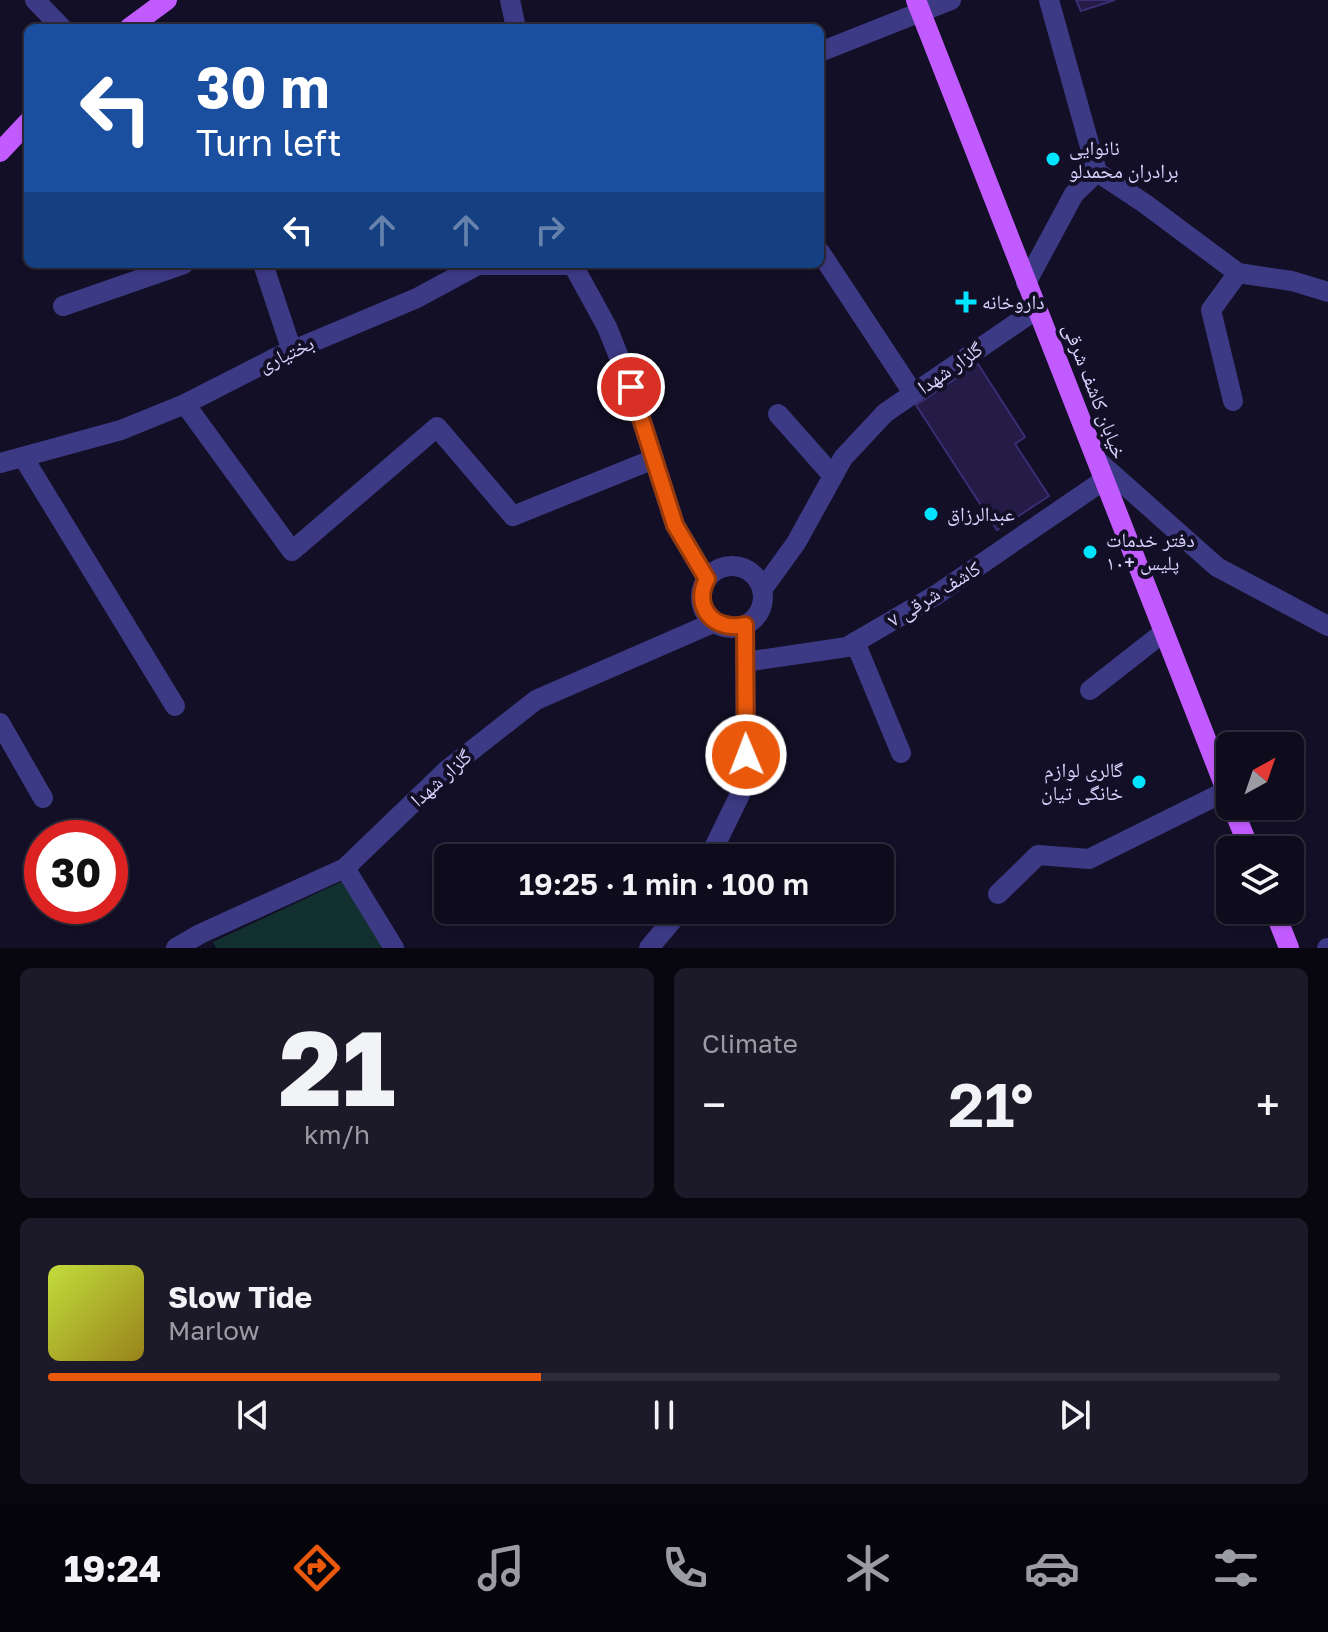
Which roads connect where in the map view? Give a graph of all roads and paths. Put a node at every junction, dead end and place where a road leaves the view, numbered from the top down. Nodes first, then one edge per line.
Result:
1 (35, 0) edge
2 (167, 0) edge
3 (510, 0) edge
4 (951, 0) edge
5 (1049, 0) edge
6 (918, 6) edge
7 (58, 24) edge
8 (134, 24) edge
9 (515, 24) edge
10 (824, 50) edge
11 (24, 126) edge
12 (0, 152) edge
13 (1097, 172) junction
14 (824, 258) edge
15 (172, 268) edge
16 (264, 268) edge
17 (472, 268) edge
18 (575, 268) edge
19 (1238, 273) junction
20 (1026, 283) junction
21 (1328, 292) edge
22 (63, 306) dead end
23 (1037, 309) junction
24 (292, 351) junction
25 (913, 393) junction
26 (1233, 401) dead end
27 (185, 404) junction
28 (778, 414) dead end
29 (23, 457) junction
30 (654, 459) junction
31 (1096, 460) junction
32 (0, 463) edge
33 (833, 476) junction
34 (1104, 480) junction
35 (707, 579) junction
36 (762, 590) junction
37 (715, 622) junction
38 (745, 625) junction
39 (1328, 626) edge
40 (1164, 632) junction
41 (855, 642) junction
42 (745, 662) junction
43 (1090, 690) dead end
44 (175, 706) dead end
45 (0, 723) edge
46 (901, 753) dead end
47 (1216, 764) edge
48 (43, 798) dead end
49 (1216, 805) edge
50 (716, 844) edge
51 (345, 868) junction
52 (998, 894) dead end
53 (669, 924) edge
54 (1280, 924) edge
55 (176, 948) edge
56 (394, 948) edge
57 (649, 948) edge
58 (1289, 948) edge

1 - 7 street
2 - 8 main road
3 - 9 street
4 - 6 street
5 - 13 street
6 - 10 street
6 - 20 main road, خیابان کاشف شرقی
11 - 12 main road
13 - 19 street
13 - 20 street
14 - 25 street
15 - 22 street
16 - 24 street
17 - 24 street, بختیاری
18 - 30 street
19 - 21 street
19 - 26 street
20 - 23 main road, خیابان کاشف شرقی
23 - 25 street, گلزار شهدا
23 - 31 main road, خیابان کاشف شرقی
24 - 27 street, بختیاری
25 - 33 street, گلزار شهدا
27 - 29 street, بختیاری
27 - 30 street
28 - 33 street
29 - 32 street, بختیاری
29 - 44 street
30 - 35 street
31 - 34 main road, خیابان کاشف شرقی
31 - 39 street
33 - 36 street, گلزار شهدا
34 - 40 main road, خیابان کاشف شرقی
34 - 41 street, کاشف شرقی ۷
35 - 36 street
35 - 37 street
36 - 38 street
37 - 38 street
37 - 51 street, گلزار شهدا
38 - 42 street
40 - 43 street
40 - 47 main road, خیابان کاشف شرقی
41 - 42 street, کاشف شرقی ۷
41 - 46 street
42 - 50 street
45 - 48 street
49 - 52 street
51 - 55 street, گلزار شهدا
51 - 56 street
53 - 57 street
54 - 58 main road

